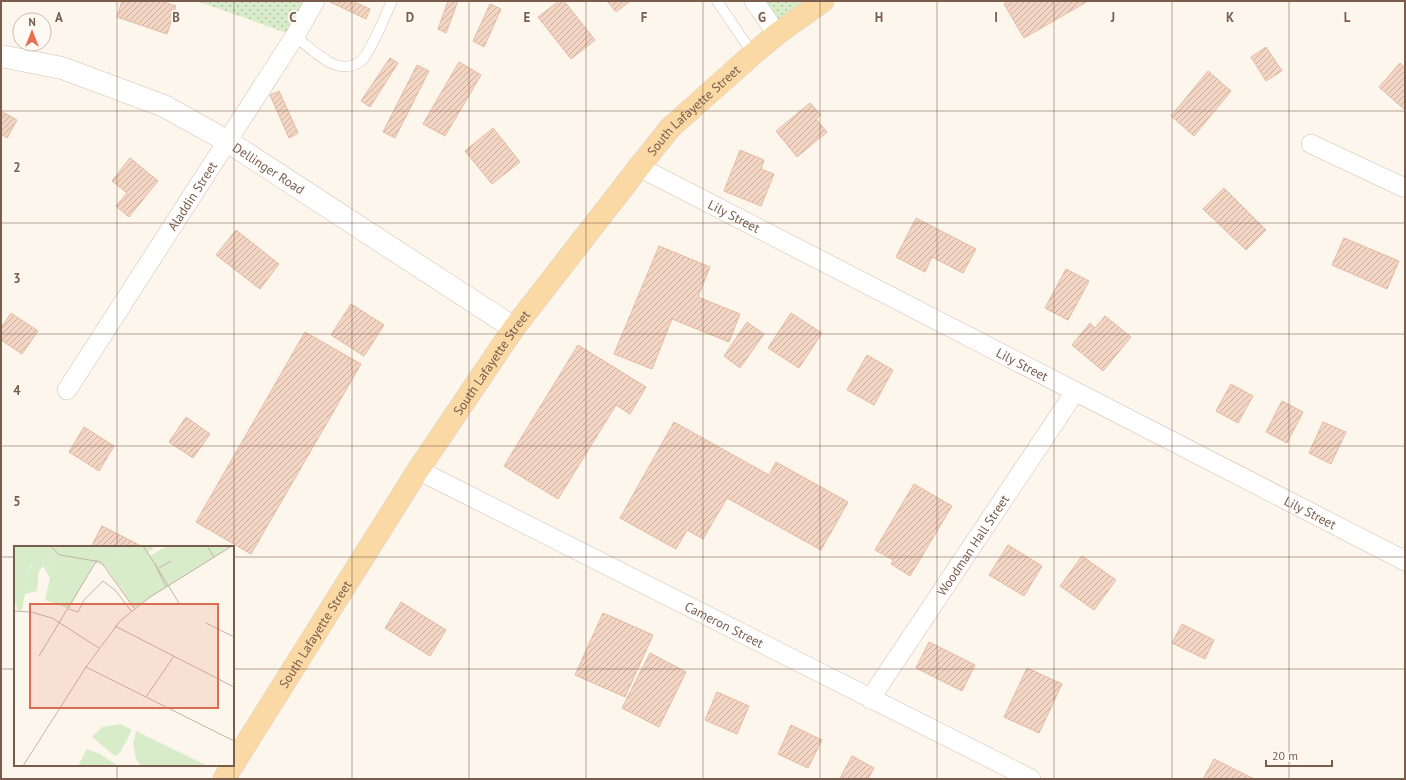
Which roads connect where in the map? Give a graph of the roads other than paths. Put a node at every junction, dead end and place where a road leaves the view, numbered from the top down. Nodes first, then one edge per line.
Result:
1 (315, 1) edge
2 (392, 1) edge
3 (717, 1) edge
4 (754, 1) edge
5 (823, 1) edge
6 (777, 34) junction
7 (295, 36) junction
8 (753, 54) junction
9 (1, 56) edge
10 (227, 141) junction
11 (1311, 144) dead end
12 (638, 167) junction
13 (1405, 188) edge
14 (514, 328) junction
15 (67, 390) dead end
16 (1075, 392) junction
17 (418, 470) junction
18 (1405, 561) edge
19 (870, 698) junction
20 (234, 763) edge
21 (232, 766) edge
22 (224, 779) edge
23 (1031, 779) edge

1 - 7 street, Aladdin Street
2 - 7 lane
3 - 8 lane
4 - 6 street
5 - 6 main road, South Lafayette Street
6 - 8 main road, South Lafayette Street
7 - 10 street, Aladdin Street
8 - 12 main road, South Lafayette Street
9 - 10 street, Dellinger Road
10 - 14 street, Dellinger Road
10 - 15 street, Aladdin Street
11 - 13 street
12 - 14 main road, South Lafayette Street
12 - 16 street, Lily Street
14 - 17 main road, South Lafayette Street
16 - 18 street, Lily Street
16 - 19 street, Woodman Hall Street
17 - 19 street, Cameron Street
17 - 20 main road, South Lafayette Street
19 - 23 street, Cameron Street
21 - 22 main road, South Lafayette Street

